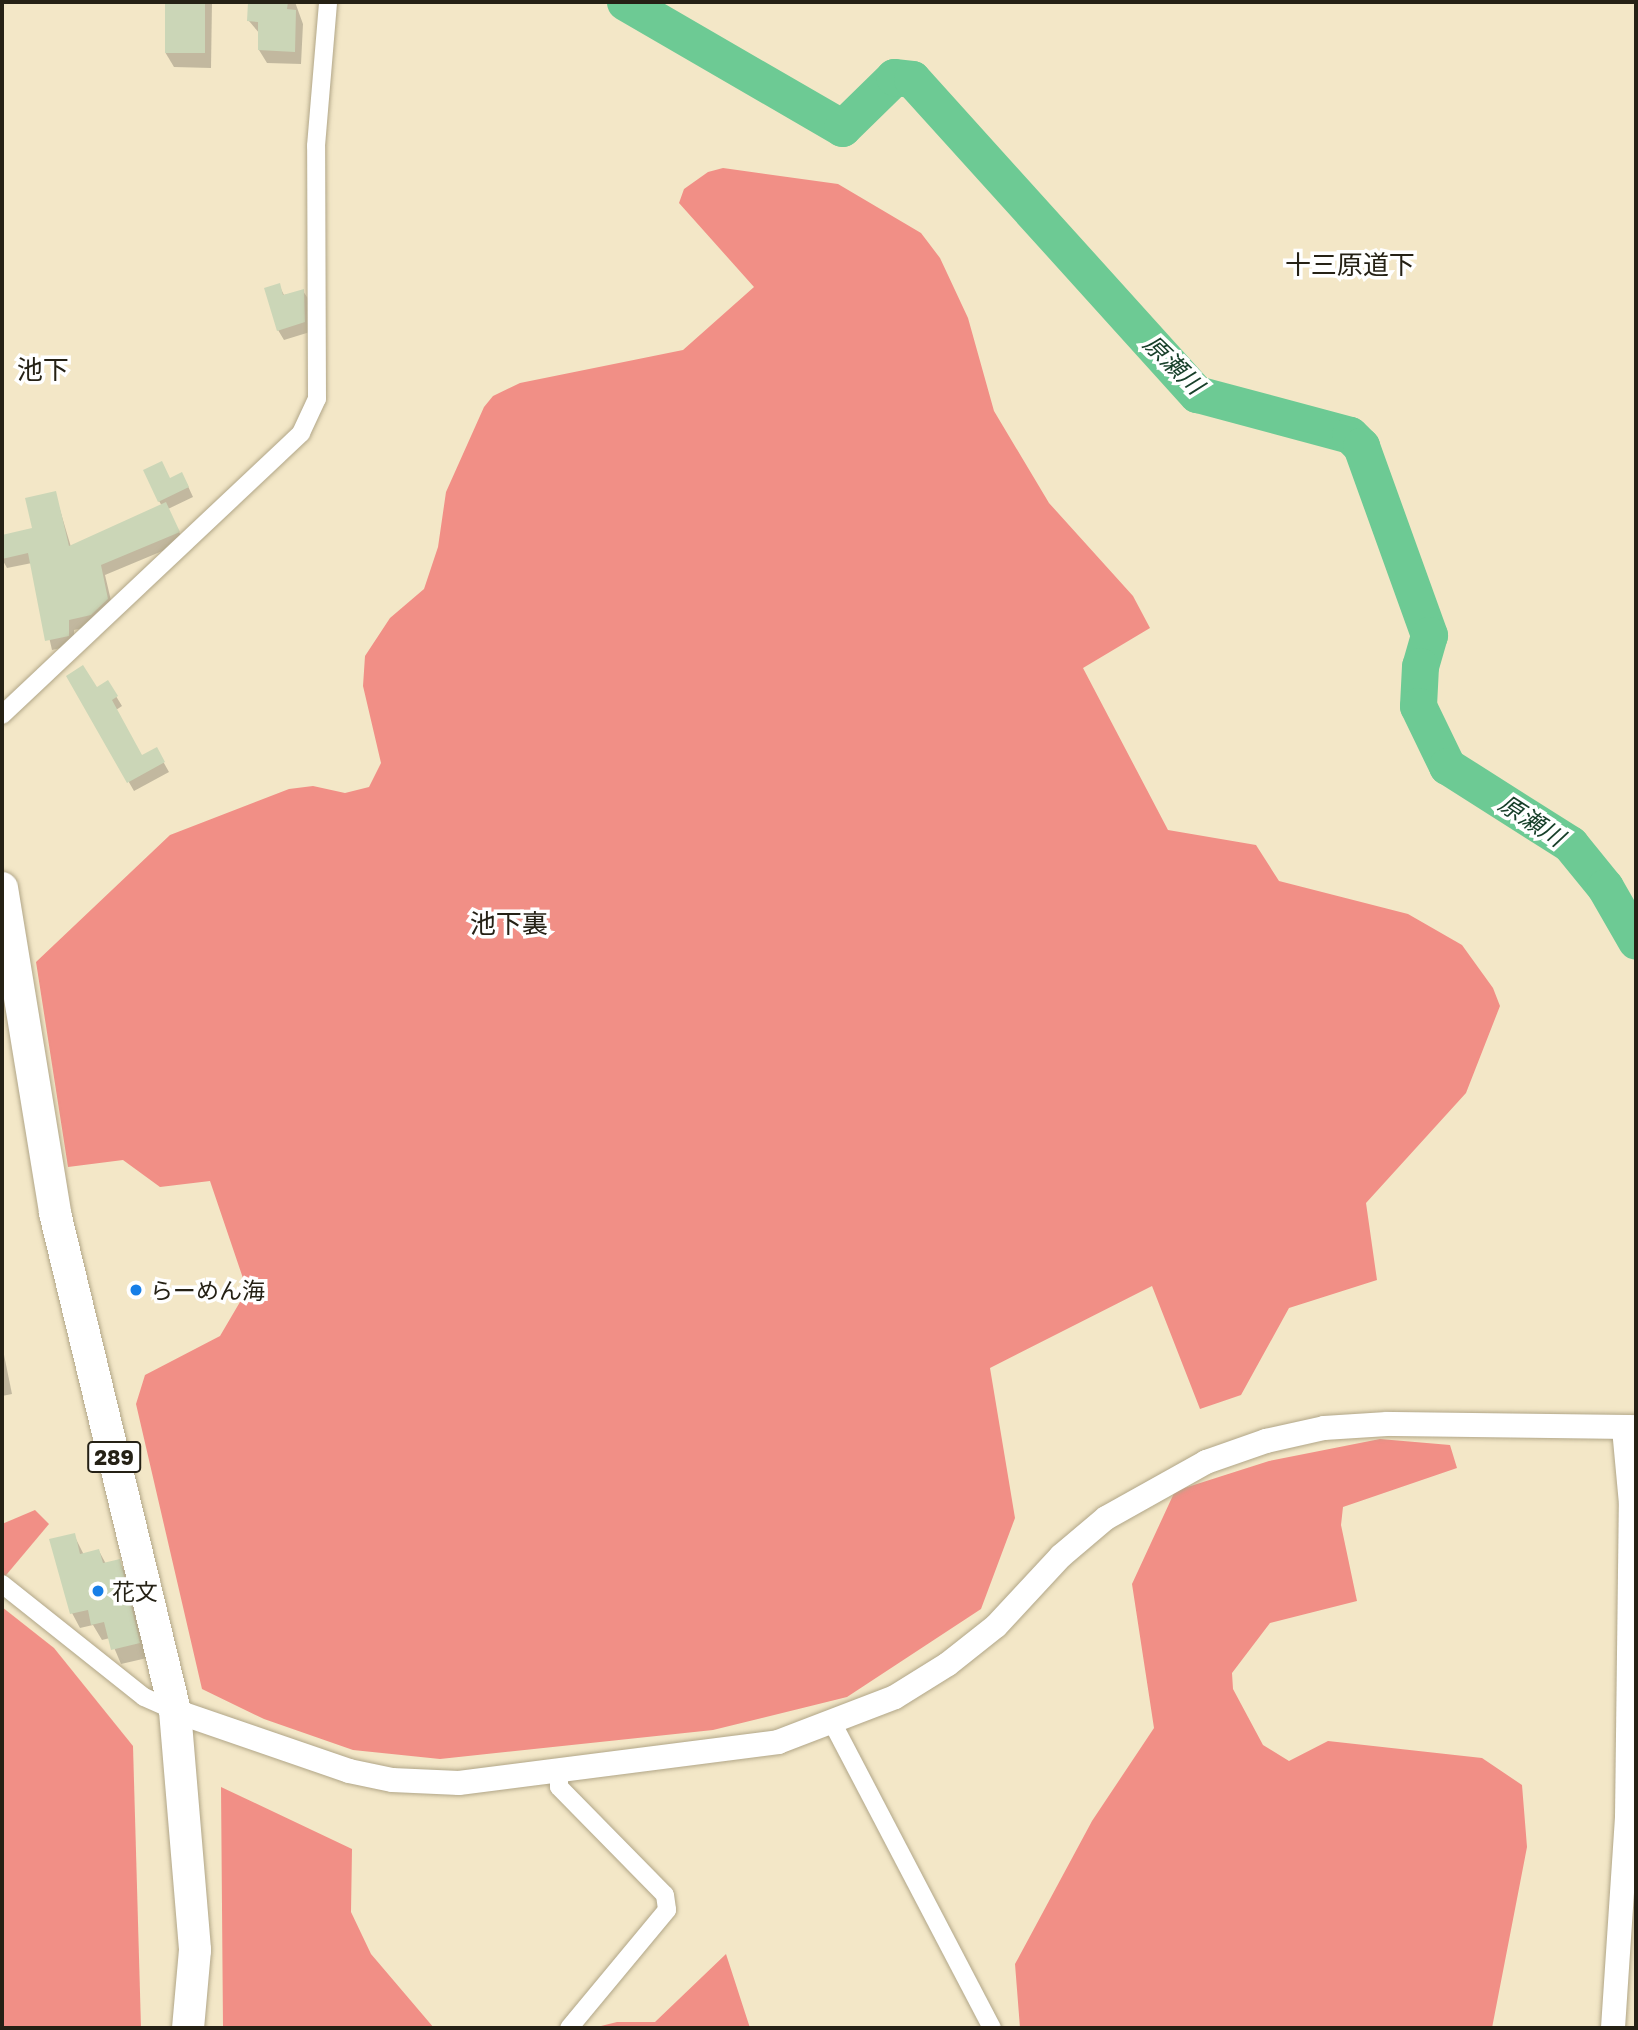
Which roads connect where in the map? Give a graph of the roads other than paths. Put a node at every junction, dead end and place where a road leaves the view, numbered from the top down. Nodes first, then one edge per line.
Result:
1 (328, 2) edge
2 (2, 715) edge
3 (2, 888) edge
4 (1630, 1428) edge
5 (2, 1584) edge
6 (175, 1711) junction
7 (833, 1724) junction
8 (559, 1771) junction
9 (188, 2028) edge
10 (569, 2028) edge
11 (992, 2028) edge
12 (1613, 2028) edge

1 - 2 street
3 - 6 highway, 289
4 - 7 street
4 - 12 street
5 - 6 street
6 - 8 street
6 - 9 highway, 289
7 - 8 street
7 - 11 street
8 - 10 street

